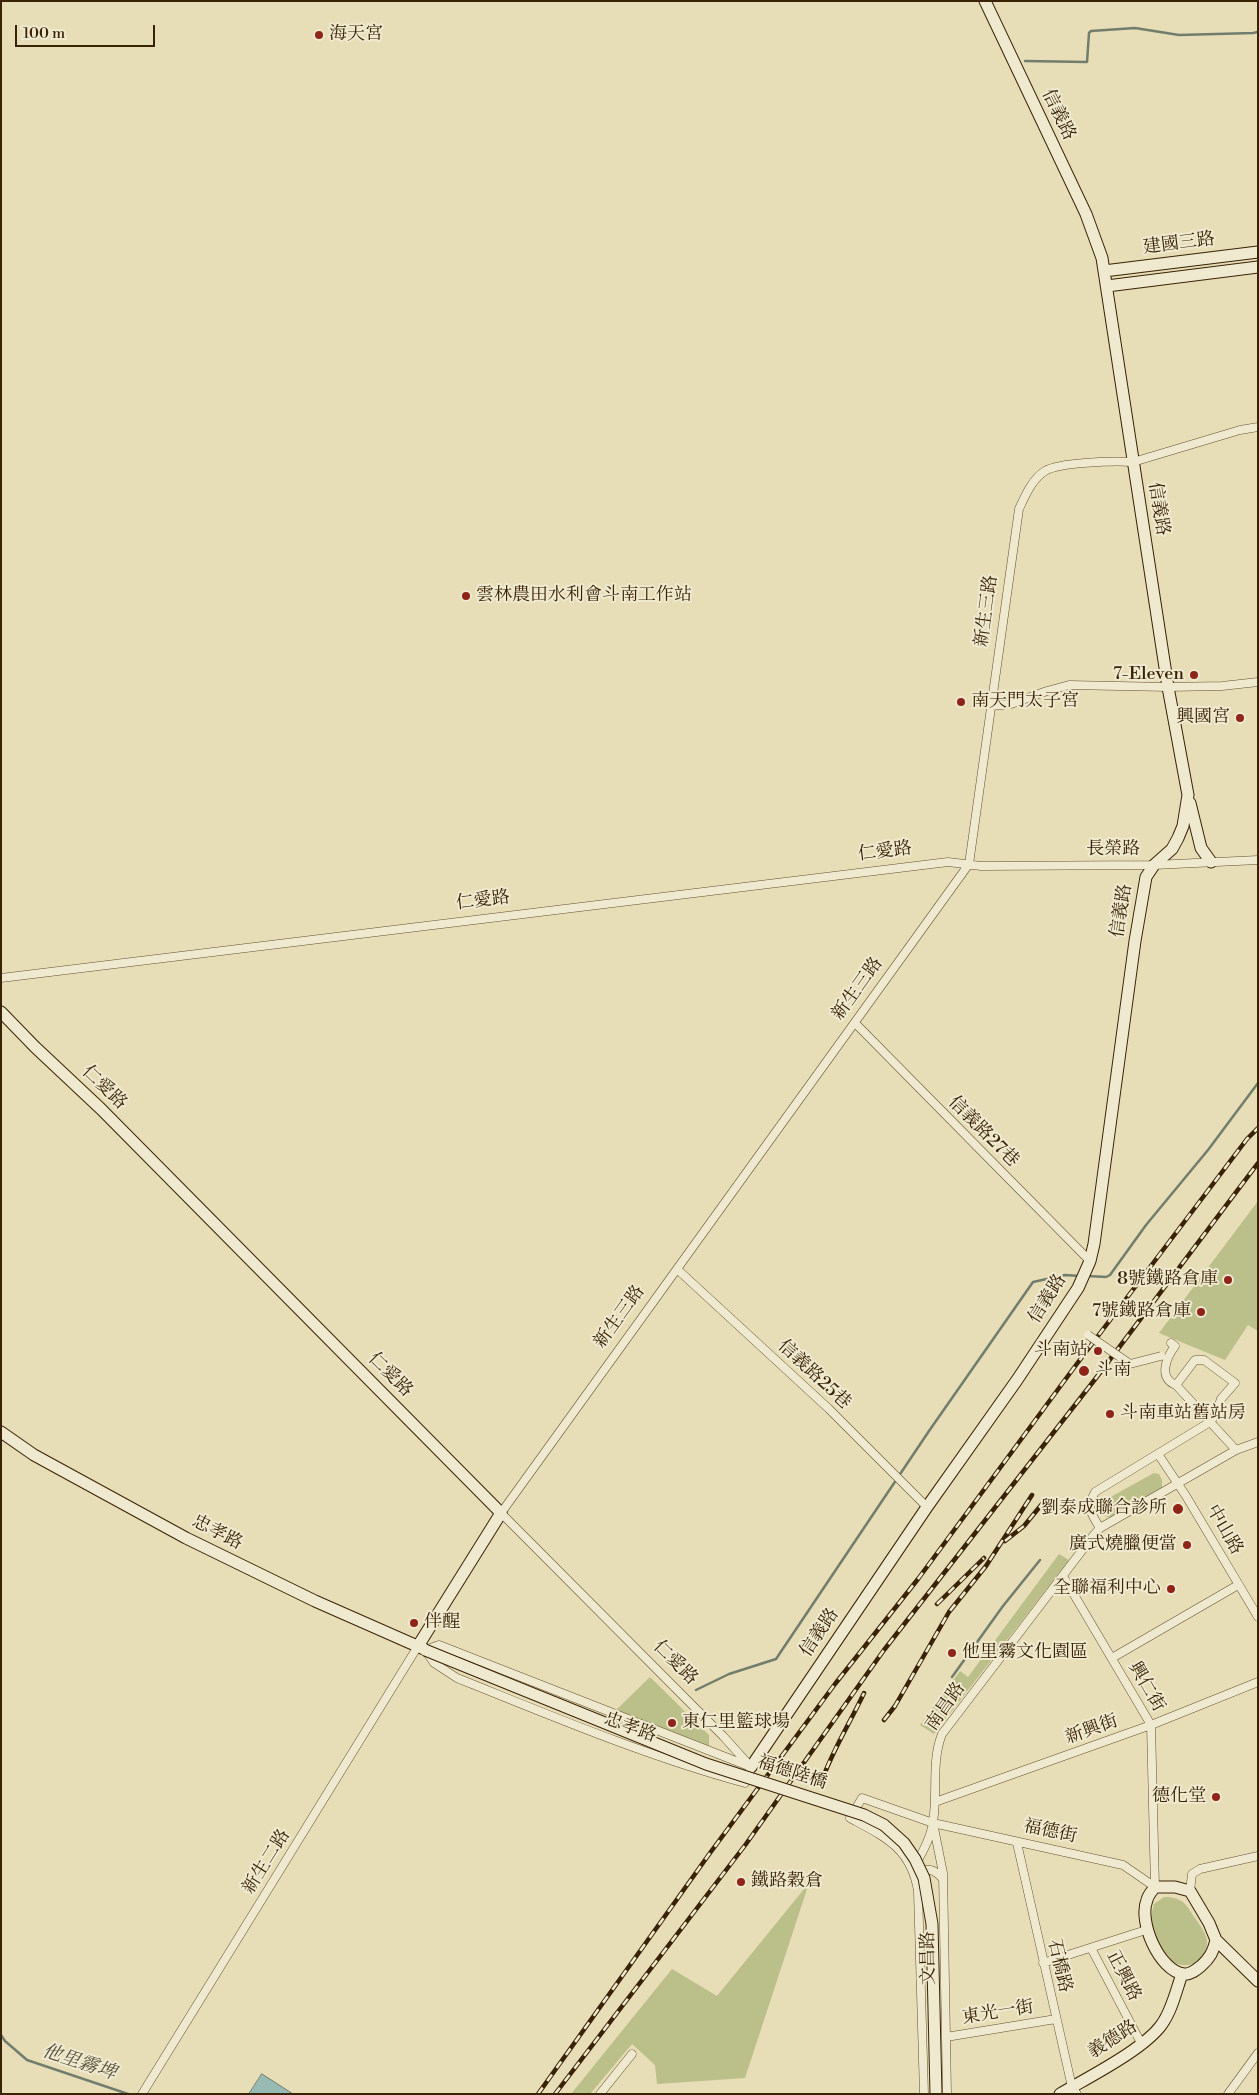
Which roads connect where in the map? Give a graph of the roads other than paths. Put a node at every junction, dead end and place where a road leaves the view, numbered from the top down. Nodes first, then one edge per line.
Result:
1 (985, 1) edge
2 (1258, 252) edge
3 (1258, 267) edge
4 (1104, 271) junction
5 (1107, 286) junction
6 (1258, 427) edge
7 (1133, 462) junction
8 (1258, 682) edge
9 (1168, 687) junction
10 (992, 706) junction
11 (1188, 795) junction
12 (1258, 860) edge
13 (1211, 862) junction
14 (969, 864) junction
15 (1154, 865) junction
16 (1, 978) edge
17 (1, 1012) edge
18 (855, 1023) junction
19 (1090, 1261) junction
20 (677, 1269) junction
21 (1088, 1336) dead end
22 (1171, 1343) dead end
23 (1161, 1356) dead end
24 (1176, 1385) junction
25 (1210, 1422) junction
26 (1, 1432) edge
27 (1258, 1442) edge
28 (1236, 1450) junction
29 (1158, 1454) junction
30 (1178, 1485) junction
31 (927, 1507) junction
32 (501, 1513) junction
33 (1100, 1528) junction
34 (1063, 1576) junction
35 (1238, 1585) junction
36 (1258, 1599) edge
37 (1250, 1604) junction
38 (1258, 1617) edge
39 (422, 1648) junction
40 (1112, 1658) junction
41 (1258, 1682) edge
42 (1151, 1725) junction
43 (751, 1767) junction
44 (935, 1802) junction
45 (933, 1823) junction
46 (1017, 1843) junction
47 (1258, 1856) edge
48 (913, 1868) junction
49 (916, 1878) junction
50 (943, 1879) junction
51 (1155, 1887) junction
52 (1190, 1892) junction
53 (1146, 1930) junction
54 (1216, 1940) junction
55 (1091, 1948) junction
56 (1043, 1963) junction
57 (1182, 1974) junction
58 (1258, 1981) edge
59 (1056, 2019) junction
60 (946, 2037) junction
61 (1142, 2045) junction
62 (1258, 2053) edge
63 (632, 2054) dead end
64 (1074, 2090) edge
65 (142, 2094) edge
66 (600, 2094) edge
67 (924, 2094) edge
68 (936, 2094) edge
69 (947, 2094) edge
70 (1060, 2094) edge
71 (1228, 2094) edge

1 - 4 main road, 信義路
2 - 4 main road, 建國三路
3 - 5 main road, 建國三路
4 - 5 main road, 信義路
5 - 7 main road, 信義路
6 - 7 street, 新生三路
7 - 9 main road, 信義路
7 - 10 street, 新生三路
8 - 9 street
9 - 10 street
9 - 11 main road, 信義路
10 - 14 street, 新生三路
11 - 13 main road
11 - 15 main road, 信義路
12 - 13 street, 長榮路
13 - 15 street, 長榮路
14 - 15 street, 長榮路
14 - 16 street, 仁愛路
14 - 18 street, 新生三路
15 - 19 main road, 信義路
17 - 32 main road, 仁愛路
18 - 19 street, 信義路27巷
18 - 20 street, 新生三路
19 - 31 main road, 信義路
20 - 31 street, 信義路25巷
20 - 32 street, 新生三路
21 - 23 street, bridge
22 - 24 street
24 - 25 street
24 - 25 street
25 - 28 street
25 - 29 street
26 - 39 main road, 忠孝路
27 - 28 street, 南昌路
28 - 30 street, 南昌路
29 - 30 street, 中山路
29 - 33 street
30 - 33 street, 南昌路
30 - 35 street, 中山路
31 - 43 main road, 信義路
32 - 39 main road, 新生三路
32 - 43 street, 仁愛路
33 - 34 street, 南昌路
34 - 40 street, 興仁街
34 - 44 street, 南昌路
35 - 37 street, 中山路
35 - 40 street
36 - 37 street
37 - 38 street, 中山路
39 - 43 street, 忠孝路
39 - 43 street, 忠孝路
39 - 65 street, 新生二路
39 - 68 main road, 福德陸橋, bridge
40 - 42 street, 興仁街
41 - 42 street, 新興街
42 - 44 street, 新興街
42 - 51 street, 興仁街
44 - 45 street, 南昌路
45 - 46 street, 福德街
45 - 48 street
45 - 48 street, 福德街
45 - 50 street, 文昌路
46 - 51 street, 福德街
46 - 56 street, 石橋路
47 - 52 street
48 - 49 street, 文昌路
49 - 50 street
49 - 67 street, 文昌路
50 - 60 street, 文昌路
51 - 52 main road
51 - 53 main road
52 - 54 main road
53 - 55 street
53 - 57 main road
54 - 57 main road
54 - 58 main road
55 - 56 street
55 - 61 street, 正興路
56 - 59 street, 石橋路
57 - 61 main road, 義德路
59 - 60 street, 東光一街
59 - 64 street, 石橋路
60 - 69 street, 文昌路
61 - 64 main road, 義德路
62 - 71 street
63 - 66 street
64 - 70 main road, 義德路

